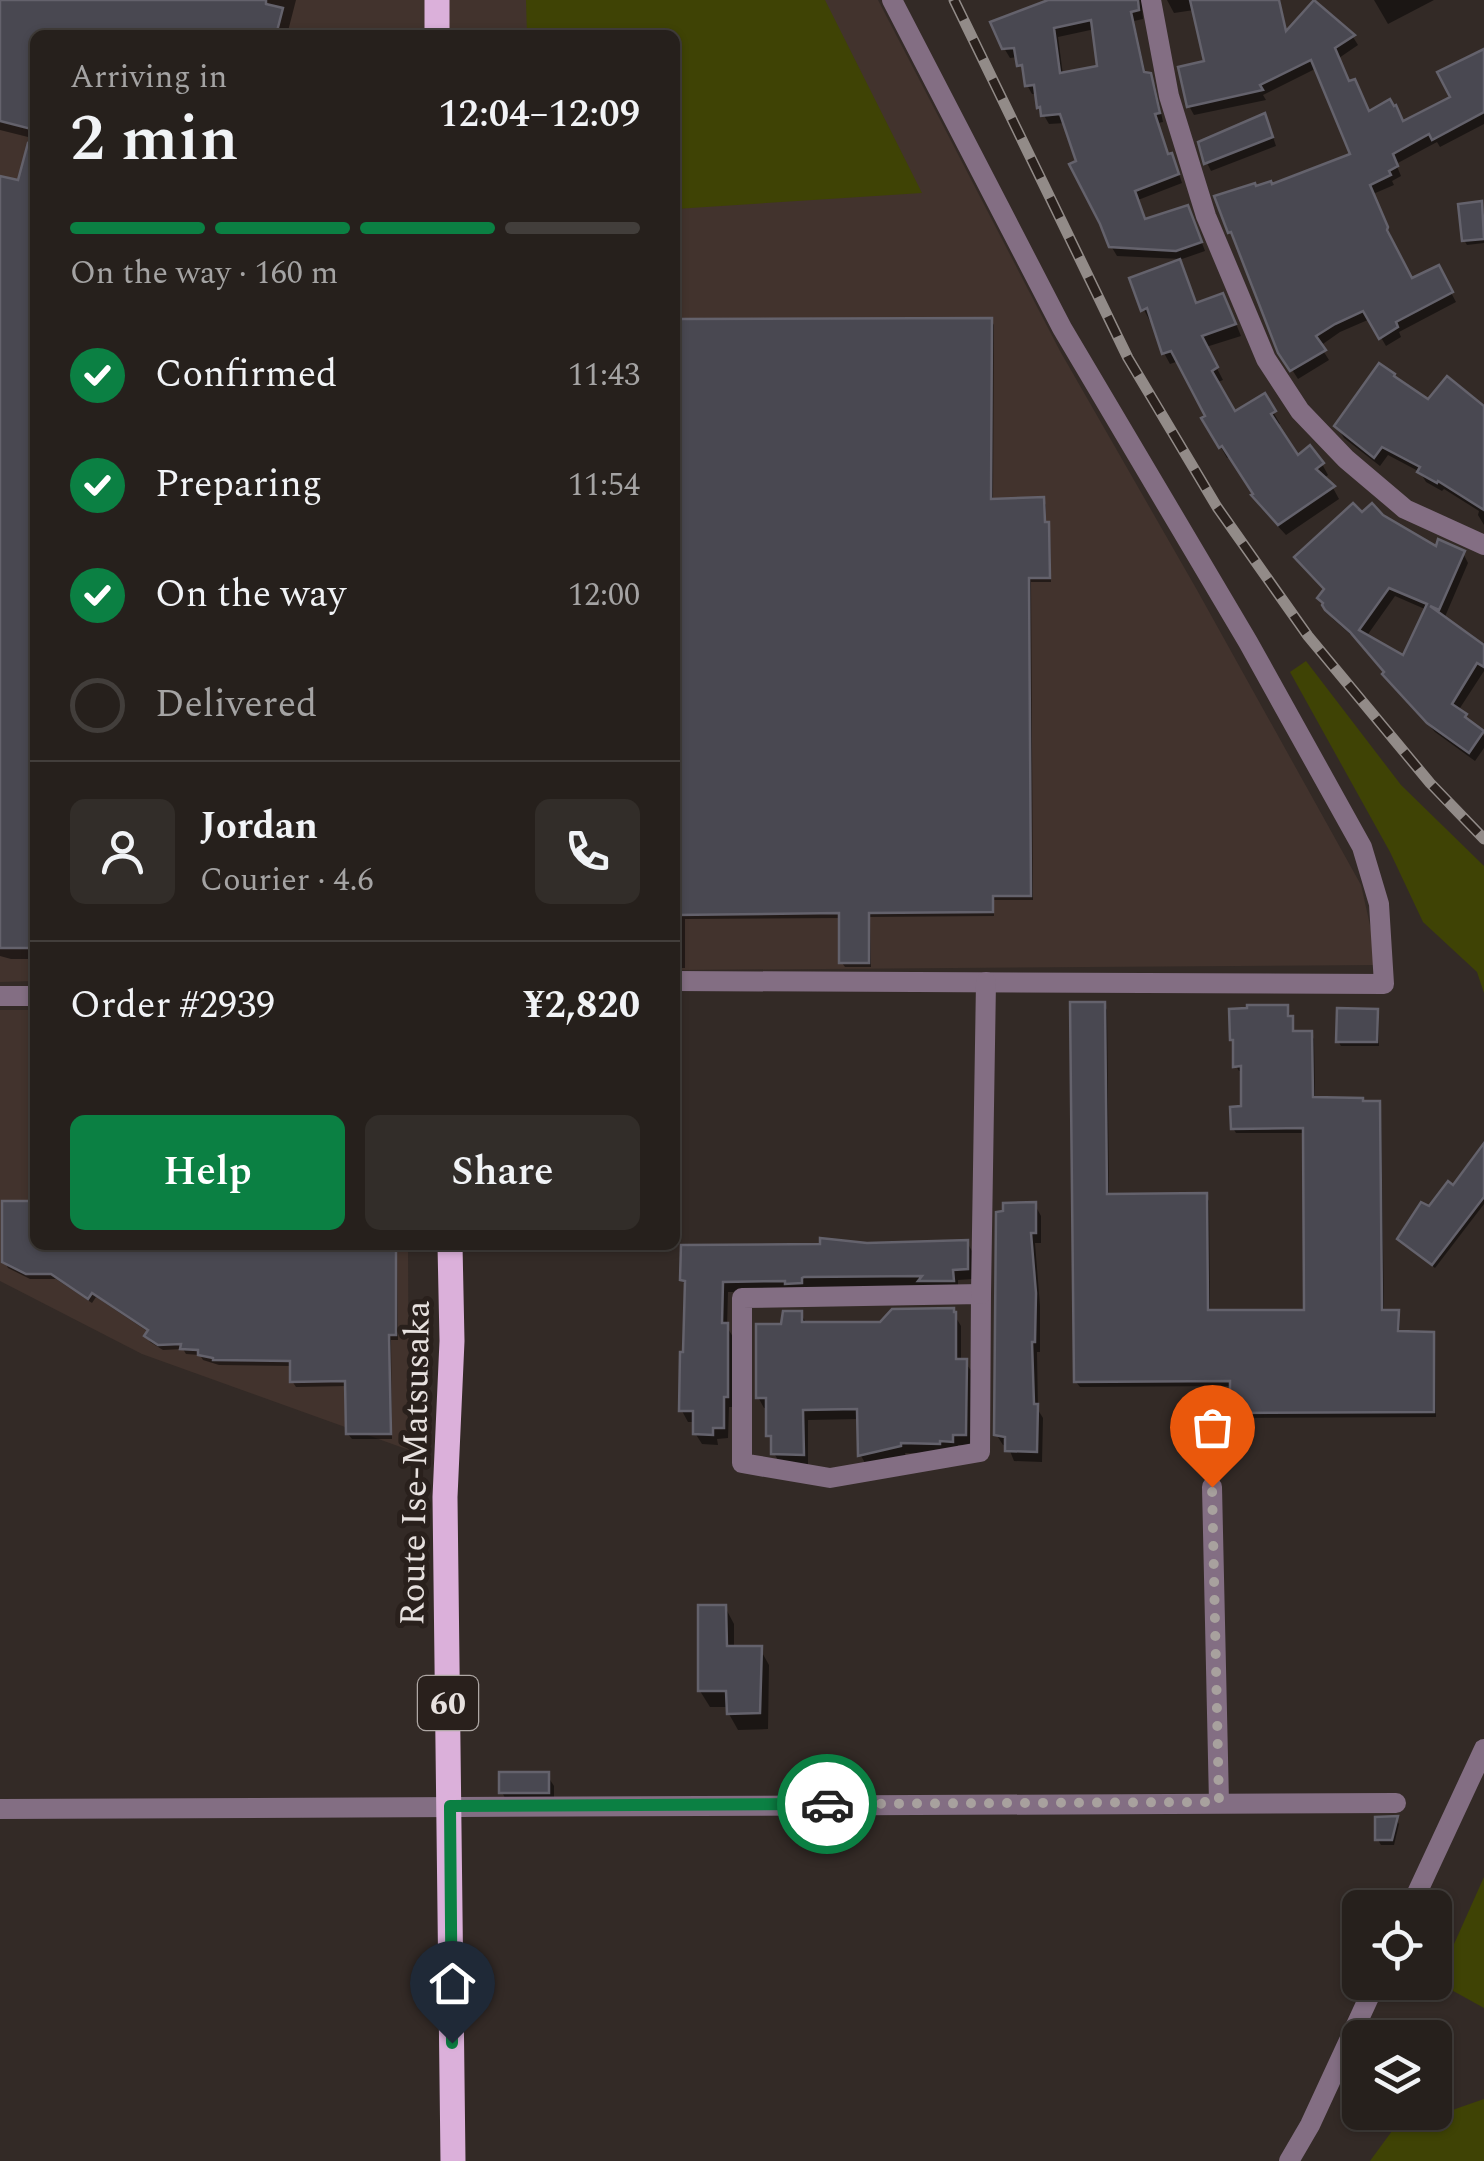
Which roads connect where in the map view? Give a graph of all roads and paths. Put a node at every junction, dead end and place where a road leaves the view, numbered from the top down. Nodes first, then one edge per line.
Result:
1 (436, 0) edge
2 (892, 0) edge
3 (1151, 0) edge
4 (437, 30) edge
5 (1484, 545) edge
6 (680, 981) edge
7 (986, 982) junction
8 (0, 996) edge
9 (30, 996) edge
10 (450, 1250) edge
11 (982, 1294) junction
12 (1212, 1487) dead end
13 (1484, 1749) edge
14 (1219, 1802) junction
15 (1396, 1803) dead end
16 (450, 1806) junction
17 (0, 1810) edge
18 (1418, 1890) edge
19 (1368, 2000) edge
20 (453, 2161) edge
21 (1289, 2161) edge

1 - 4 main road
2 - 7 street
3 - 5 street
6 - 7 street
7 - 11 street
8 - 9 street
10 - 16 main road, Route Ise-Matsusaka / 60
11 - 11 street
12 - 14 street
13 - 18 street
14 - 15 street
14 - 16 street
16 - 17 street
16 - 20 main road, Route Ise-Matsusaka / 60
19 - 21 street

